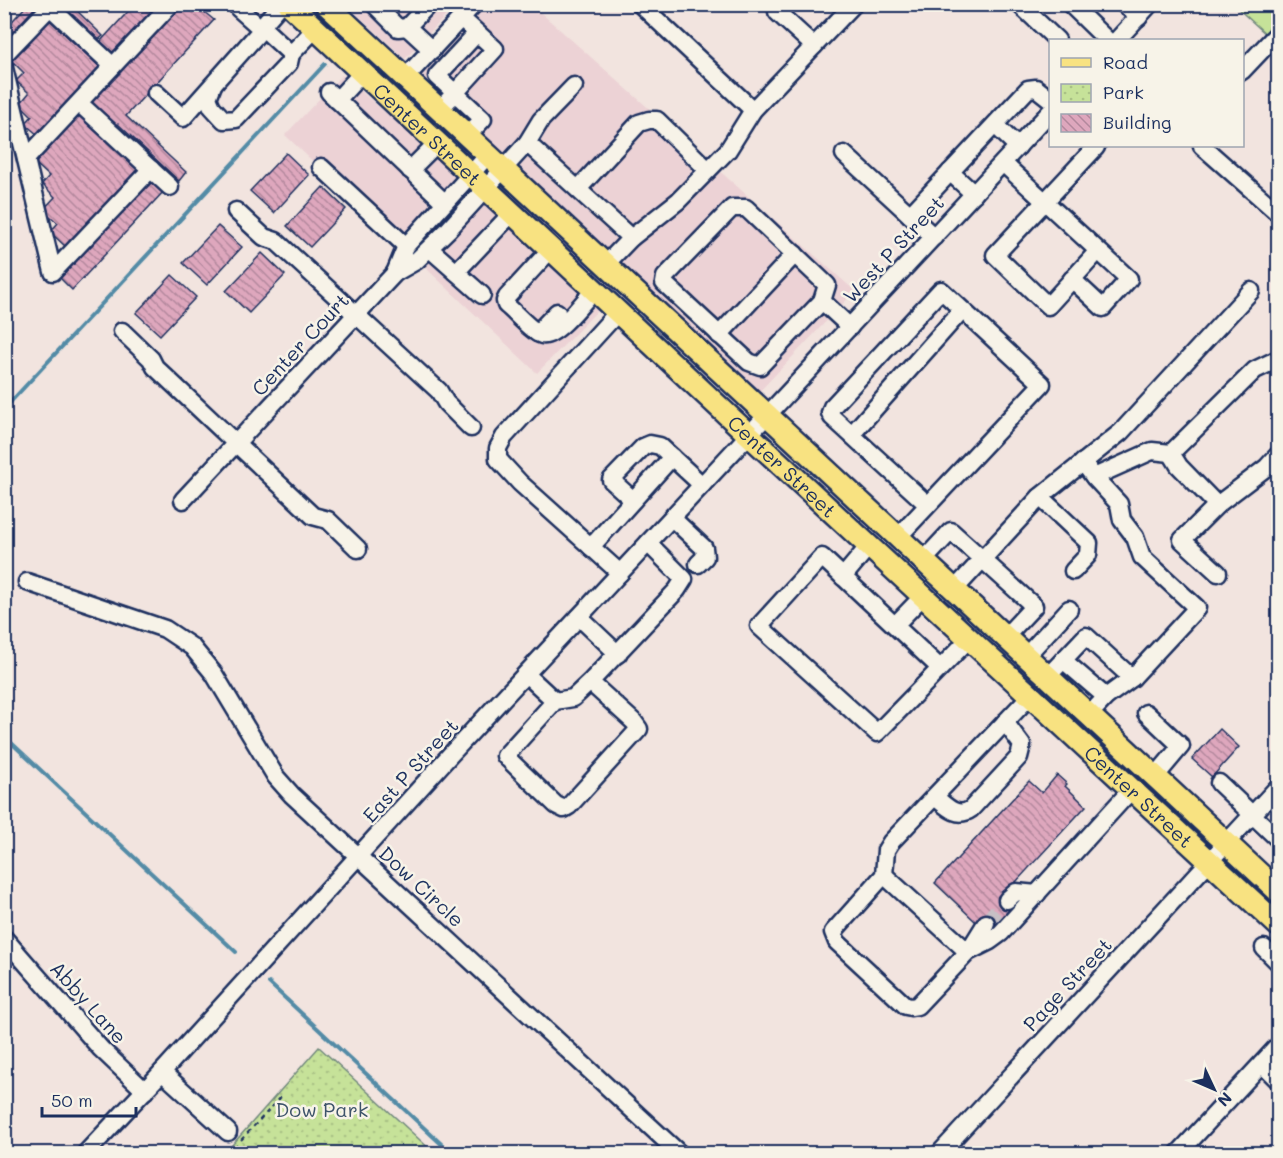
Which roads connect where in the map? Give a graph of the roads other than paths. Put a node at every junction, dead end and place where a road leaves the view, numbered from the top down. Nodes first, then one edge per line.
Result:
1 (171, 4) edge
2 (281, 4) edge
3 (289, 4) edge
4 (326, 4) edge
5 (374, 4) edge
6 (414, 4) edge
7 (429, 4) edge
8 (474, 4) edge
9 (640, 4) edge
10 (854, 4) edge
11 (1019, 4) edge
12 (1070, 4) edge
13 (1124, 4) edge
14 (238, 8) dead end
15 (1145, 11) edge
16 (777, 12) dead end
17 (461, 18) junction
18 (401, 26) junction
19 (263, 28) junction
20 (315, 29) junction
21 (477, 33) junction
22 (1278, 33) edge
23 (1056, 39) edge
24 (1106, 39) edge
25 (1118, 39) edge
26 (814, 46) junction
27 (291, 54) junction
28 (427, 55) junction
29 (4, 56) edge
30 (113, 66) junction
31 (4, 68) edge
32 (1244, 68) edge
33 (362, 73) junction
34 (437, 76) junction
35 (405, 78) junction
36 (213, 86) junction
37 (574, 86) dead end
38 (156, 93) dead end
39 (456, 93) junction
40 (387, 97) junction
41 (1049, 98) edge
42 (79, 103) junction
43 (439, 110) junction
44 (753, 110) junction
45 (1049, 113) edge
46 (995, 125) junction
47 (467, 136) junction
48 (437, 143) junction
49 (527, 143) junction
50 (1018, 147) junction
51 (1096, 147) edge
52 (1203, 147) edge
53 (844, 154) dead end
54 (488, 155) junction
55 (26, 159) junction
56 (1003, 163) junction
57 (321, 167) dead end
58 (150, 169) junction
59 (410, 170) junction
60 (504, 170) junction
61 (708, 170) junction
62 (950, 172) junction
63 (470, 174) junction
64 (170, 187) dead end
65 (486, 189) junction
66 (578, 189) junction
67 (974, 194) junction
68 (1045, 201) junction
69 (444, 202) junction
70 (236, 211) dead end
71 (512, 213) junction
72 (1278, 213) edge
73 (432, 215) junction
74 (910, 215) junction
75 (448, 230) junction
76 (934, 237) junction
77 (631, 238) junction
78 (406, 246) junction
79 (430, 249) junction
80 (551, 249) junction
81 (1098, 251) junction
82 (795, 255) junction
83 (605, 265) junction
84 (395, 273) junction
85 (456, 273) junction
86 (1072, 279) junction
87 (594, 290) junction
88 (1251, 291) dead end
89 (482, 295) dead end
90 (822, 301) junction
91 (962, 310) junction
92 (618, 312) junction
93 (698, 314) junction
94 (356, 315) junction
95 (850, 327) junction
96 (122, 331) dead end
97 (680, 334) junction
98 (720, 335) junction
99 (1278, 359) edge
100 (767, 415) junction
101 (471, 428) dead end
102 (852, 434) junction
103 (749, 435) junction
104 (236, 444) junction
105 (1170, 453) junction
106 (1278, 455) edge
107 (672, 457) junction
108 (1083, 462) junction
109 (1094, 477) junction
110 (702, 485) junction
111 (1040, 497) junction
112 (183, 500) dead end
113 (633, 500) junction
114 (928, 505) junction
115 (1217, 505) junction
116 (672, 518) junction
117 (893, 533) junction
118 (648, 543) junction
119 (591, 547) junction
120 (870, 547) junction
121 (358, 549) dead end
122 (982, 559) junction
123 (923, 561) junction
124 (1073, 571) dead end
125 (690, 572) junction
126 (620, 573) junction
127 (1218, 573) dead end
128 (843, 577) junction
129 (27, 582) dead end
130 (954, 590) junction
131 (929, 602) junction
132 (1069, 609) dead end
133 (579, 617) junction
134 (895, 625) junction
135 (1005, 637) junction
136 (969, 639) junction
137 (618, 654) junction
138 (1026, 656) junction
139 (1063, 660) junction
140 (940, 668) junction
141 (526, 674) junction
142 (1048, 676) junction
143 (1132, 678) junction
144 (590, 682) junction
145 (1030, 696) junction
146 (1107, 697) junction
147 (555, 701) junction
148 (1087, 713) junction
149 (1146, 713) dead end
150 (1005, 722) junction
151 (1067, 730) junction
152 (1152, 774) junction
153 (1219, 783) dead end
154 (1278, 787) edge
155 (1132, 789) junction
156 (935, 796) junction
157 (1253, 815) junction
158 (1278, 839) edge
159 (1227, 843) junction
160 (359, 856) junction
161 (1210, 861) junction
162 (884, 875) junction
163 (1278, 891) edge
164 (1037, 894) junction
165 (1007, 900) tunnel mouth
166 (986, 923) tunnel mouth
167 (1278, 925) edge
168 (4, 938) edge
169 (1264, 948) dead end
170 (968, 952) junction
171 (1278, 962) edge
172 (1278, 1046) edge
173 (1262, 1064) junction
174 (162, 1072) junction
175 (1278, 1080) edge
176 (145, 1090) junction
177 (228, 1132) dead end
178 (85, 1154) edge
179 (680, 1154) edge
180 (939, 1154) edge
181 (1178, 1154) edge

1 - 30 street
2 - 19 street
3 - 20 main road, Center Street
4 - 35 main road, Center Street
5 - 18 street
6 - 18 street
7 - 18 street
8 - 17 street
9 - 44 street
10 - 26 street
11 - 23 street
12 - 24 street
13 - 15 street
14 - 19 street
15 - 25 street
16 - 26 street
17 - 21 street
17 - 28 street
18 - 28 street
19 - 27 street
19 - 36 street
20 - 27 street
20 - 33 main road, Center Street
21 - 34 street
21 - 39 street
22 - 32 street
26 - 44 street
27 - 36 street
28 - 34 street
28 - 35 street
29 - 30 street
30 - 42 street
31 - 55 street
33 - 40 main road, Center Street
33 - 59 street
34 - 39 street
35 - 40 main road
35 - 43 main road, Center Street
36 - 38 street
37 - 49 street, Center Court
39 - 43 street
39 - 47 street
40 - 48 main road, Center Street
41 - 46 street
42 - 55 street
42 - 58 street
43 - 47 main road, Center Street
44 - 61 street
45 - 50 street, West P Street
46 - 50 street
46 - 62 street
47 - 54 main road, Center Street
48 - 59 street
48 - 63 main road, Center Street
49 - 60 street, Center Court
49 - 66 street
50 - 56 street, West P Street
51 - 68 street
52 - 72 street
53 - 74 street
54 - 60 main road, Center Street
54 - 63 street, Center Court
55 - 58 street
56 - 67 street, West P Street
56 - 68 street
57 - 78 street
58 - 64 street
59 - 69 street
60 - 65 street, Center Court
60 - 83 main road, Center Street
61 - 66 street
61 - 77 street
62 - 67 street
62 - 74 street
63 - 65 main road, Center Street
63 - 69 street, Center Court
65 - 71 main road, Center Street
65 - 75 street, Center Court
66 - 77 street
67 - 76 street, West P Street
68 - 81 street
68 - 86 street
69 - 73 street, Center Court
70 - 94 street
71 - 80 main road, Center Street
71 - 85 street
73 - 75 street
73 - 78 street, Center Court
74 - 76 street
75 - 79 street, Center Court
76 - 95 street, West P Street
77 - 83 street
78 - 84 street, Center Court
79 - 84 street, Center Court
79 - 85 street
80 - 87 main road, Center Street
80 - 87 street
81 - 86 street
81 - 86 street
82 - 90 street
82 - 93 street
82 - 98 street
83 - 97 main road, Center Street
84 - 94 street, Center Court
85 - 89 street
87 - 92 main road, Center Street
88 - 108 street
90 - 95 street
90 - 98 street
91 - 102 street
91 - 102 street
91 - 114 street
92 - 103 main road, Center Street
92 - 119 street
93 - 97 street
93 - 98 street
94 - 101 street
94 - 104 street, Center Court
95 - 100 street, West P Street
96 - 104 street
97 - 100 main road, Center Street
99 - 105 street
100 - 103 street, East P Street
100 - 117 main road, Center Street
102 - 114 street
103 - 110 street, East P Street
103 - 120 main road, Center Street
104 - 112 street, Center Court
104 - 121 street
105 - 109 street
105 - 115 street
106 - 115 street
107 - 110 street
107 - 113 street
107 - 113 street
108 - 109 street
108 - 111 street
109 - 143 street
110 - 116 street, East P Street
111 - 122 street
111 - 124 street
113 - 119 street
114 - 117 street
115 - 127 street
116 - 118 street, East P Street
116 - 125 street
117 - 120 main road
117 - 123 main road, Center Street
118 - 125 street
118 - 126 street, East P Street
119 - 126 street
120 - 128 street
120 - 131 main road, Center Street
122 - 123 street
122 - 130 street
122 - 135 street
123 - 130 main road, Center Street
125 - 137 street
126 - 133 street, East P Street
128 - 134 street
128 - 140 street
129 - 160 street, Dow Circle
130 - 131 main road
130 - 135 main road, Center Street
131 - 134 street
131 - 136 main road, Center Street
132 - 138 street
133 - 137 street
133 - 141 street, East P Street
134 - 140 street
135 - 138 main road, Center Street
136 - 140 street
136 - 145 main road, Center Street
137 - 144 street
138 - 142 main road, Center Street
139 - 142 street
139 - 143 street
139 - 146 street
141 - 147 street
141 - 160 street, East P Street
142 - 145 main road
142 - 148 main road, Center Street
143 - 146 street
144 - 147 street
144 - 147 street
145 - 150 street
145 - 151 main road, Center Street
146 - 148 street
148 - 151 main road
148 - 152 main road, Center Street
149 - 152 street
150 - 156 street
150 - 156 street
151 - 155 main road, Center Street
152 - 155 main road
152 - 159 main road, Center Street
153 - 157 street
154 - 157 street, Page Street
155 - 161 main road, Center Street
155 - 164 street
156 - 162 street
157 - 158 street
157 - 159 street, Page Street
159 - 161 street, Page Street
159 - 163 main road, Center Street
160 - 174 street, East P Street
160 - 179 street, Dow Circle
161 - 167 main road, Center Street
161 - 180 street, Page Street
162 - 170 street
162 - 170 street
164 - 165 street
164 - 170 street
166 - 170 street
168 - 176 street, Abby Lane
169 - 171 street
172 - 173 street
173 - 175 street
173 - 181 street
174 - 176 street, East P Street
174 - 177 street
176 - 178 street, East P Street

